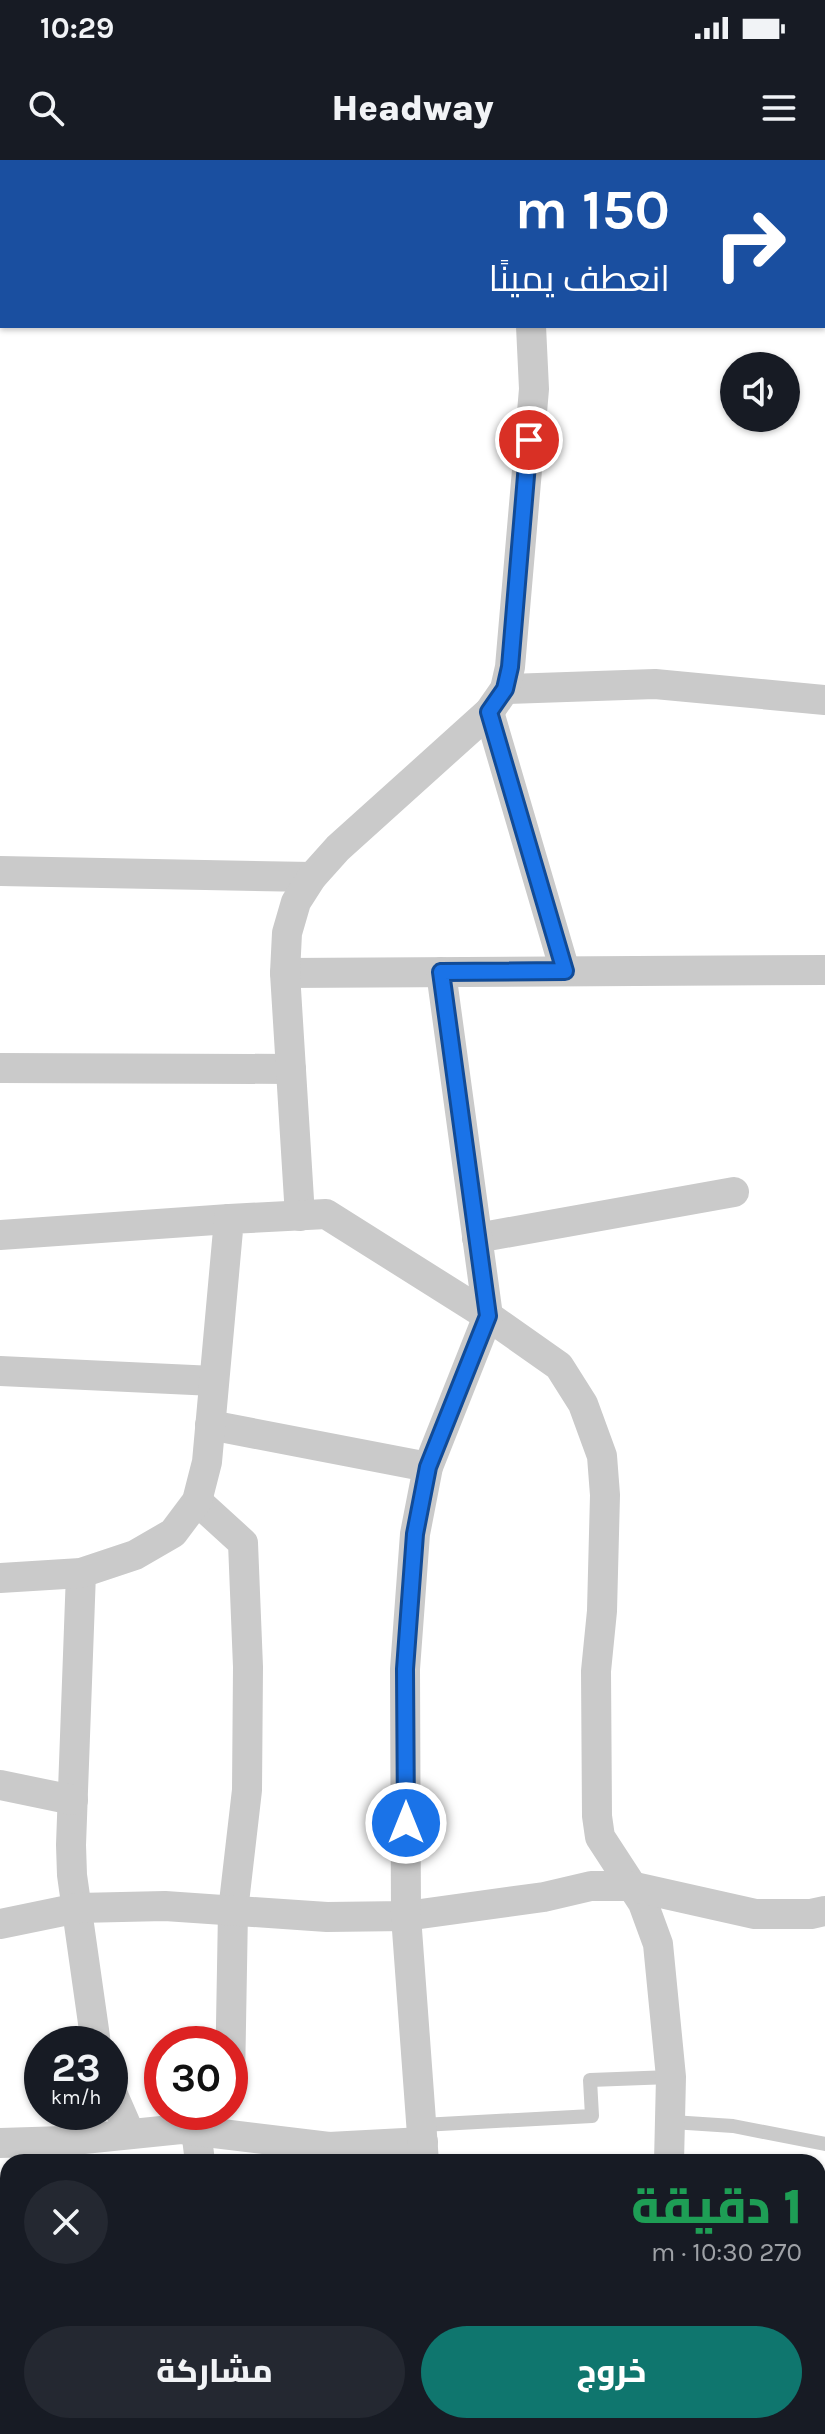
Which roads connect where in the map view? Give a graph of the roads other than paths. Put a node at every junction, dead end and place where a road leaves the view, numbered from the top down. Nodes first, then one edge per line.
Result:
1 (531, 328) edge
2 (825, 700) edge
3 (497, 701) junction
4 (0, 871) edge
5 (312, 877) junction
6 (825, 970) edge
7 (565, 971) junction
8 (441, 972) junction
9 (285, 973) junction
10 (0, 1068) edge
11 (291, 1069) junction
12 (734, 1192) dead end
13 (300, 1216) junction
14 (229, 1219) junction
15 (0, 1235) edge
16 (477, 1238) junction
17 (488, 1316) junction
18 (0, 1371) edge
19 (214, 1381) junction
20 (210, 1425) junction
21 (428, 1467) junction
22 (197, 1501) junction
23 (81, 1573) junction
24 (0, 1578) edge
25 (0, 1785) edge
26 (73, 1800) junction
27 (630, 1886) junction
28 (78, 1908) junction
29 (233, 1911) junction
30 (825, 1911) edge
31 (406, 1916) junction
32 (0, 1924) edge
33 (94, 2026) edge
34 (231, 2026) edge
35 (671, 2077) junction
36 (672, 2122) junction
37 (248, 2127) edge
38 (128, 2129) edge
39 (196, 2130) joint
40 (130, 2134) junction
41 (0, 2143) edge
42 (423, 2143) edge
43 (825, 2144) edge
44 (199, 2154) edge
45 (670, 2154) edge

1 - 3 street
2 - 3 street
3 - 5 street
3 - 7 street
4 - 5 street
5 - 9 street
6 - 7 street
7 - 8 street
8 - 9 street
8 - 16 street
9 - 11 street
10 - 11 street
11 - 13 street
12 - 16 street
13 - 14 street
13 - 17 street
14 - 15 street
14 - 19 street
16 - 17 street
17 - 21 street
17 - 27 street
18 - 19 street
19 - 20 street
20 - 21 street
20 - 22 street
21 - 31 street
22 - 23 street
22 - 29 street
23 - 24 street
23 - 26 street
25 - 26 street
26 - 28 street
27 - 30 street
27 - 31 street
27 - 35 street
28 - 29 street
28 - 32 street
28 - 33 street
29 - 31 street
29 - 34 street
31 - 42 street
35 - 36 street
35 - 42 lane
36 - 43 lane
36 - 45 street
37 - 42 street
38 - 40 street
39 - 40 street
39 - 44 street
40 - 41 street

